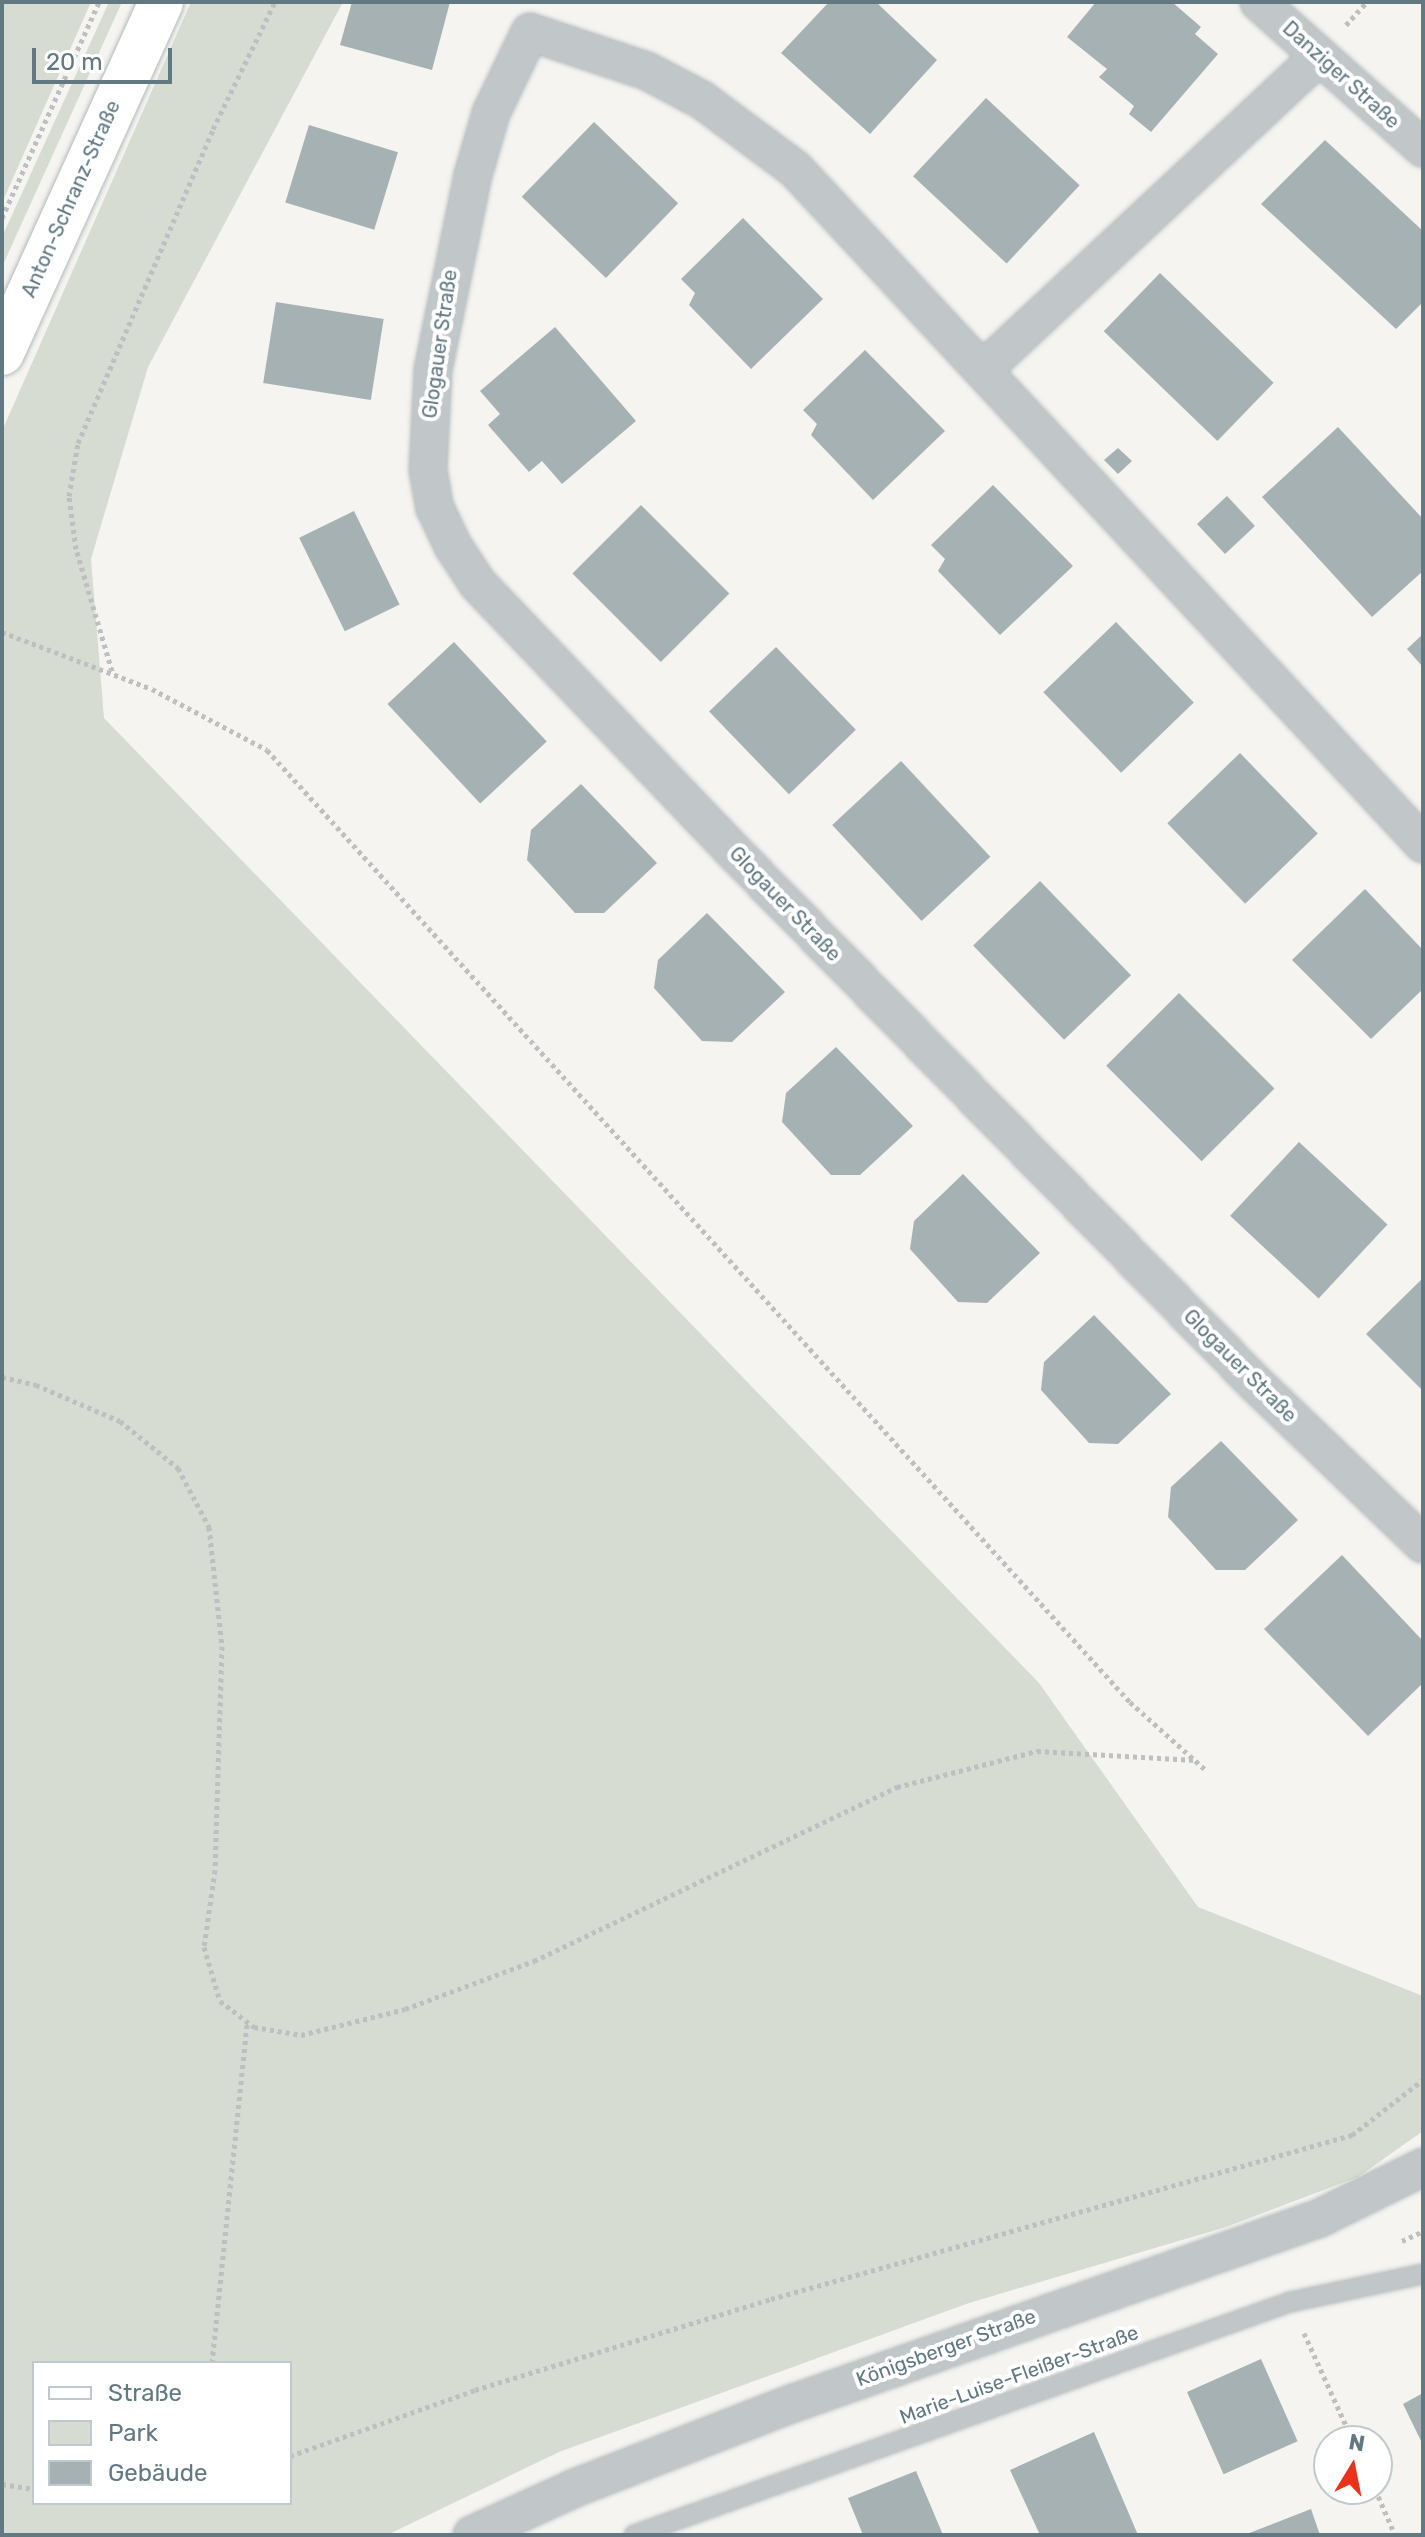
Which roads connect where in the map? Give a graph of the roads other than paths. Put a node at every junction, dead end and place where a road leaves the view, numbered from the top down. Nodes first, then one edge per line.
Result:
1 (161, 2) edge
2 (1259, 2) edge
3 (1319, 56) junction
4 (1423, 148) edge
5 (2, 353) edge
6 (985, 368) junction
7 (1423, 844) edge
8 (1423, 1544) edge
9 (1423, 2167) edge
10 (1423, 2274) edge
11 (472, 2535) edge
12 (634, 2535) edge

1 - 5 main road, Anton-Schranz-Straße
2 - 3 street, Danziger Straße
3 - 4 street, Danziger Straße
3 - 6 street
6 - 7 street, Glogauer Straße
6 - 8 street, Glogauer Straße
9 - 11 street, Königsberger Straße
10 - 12 lane, Marie-Luise-Fleißer-Straße

